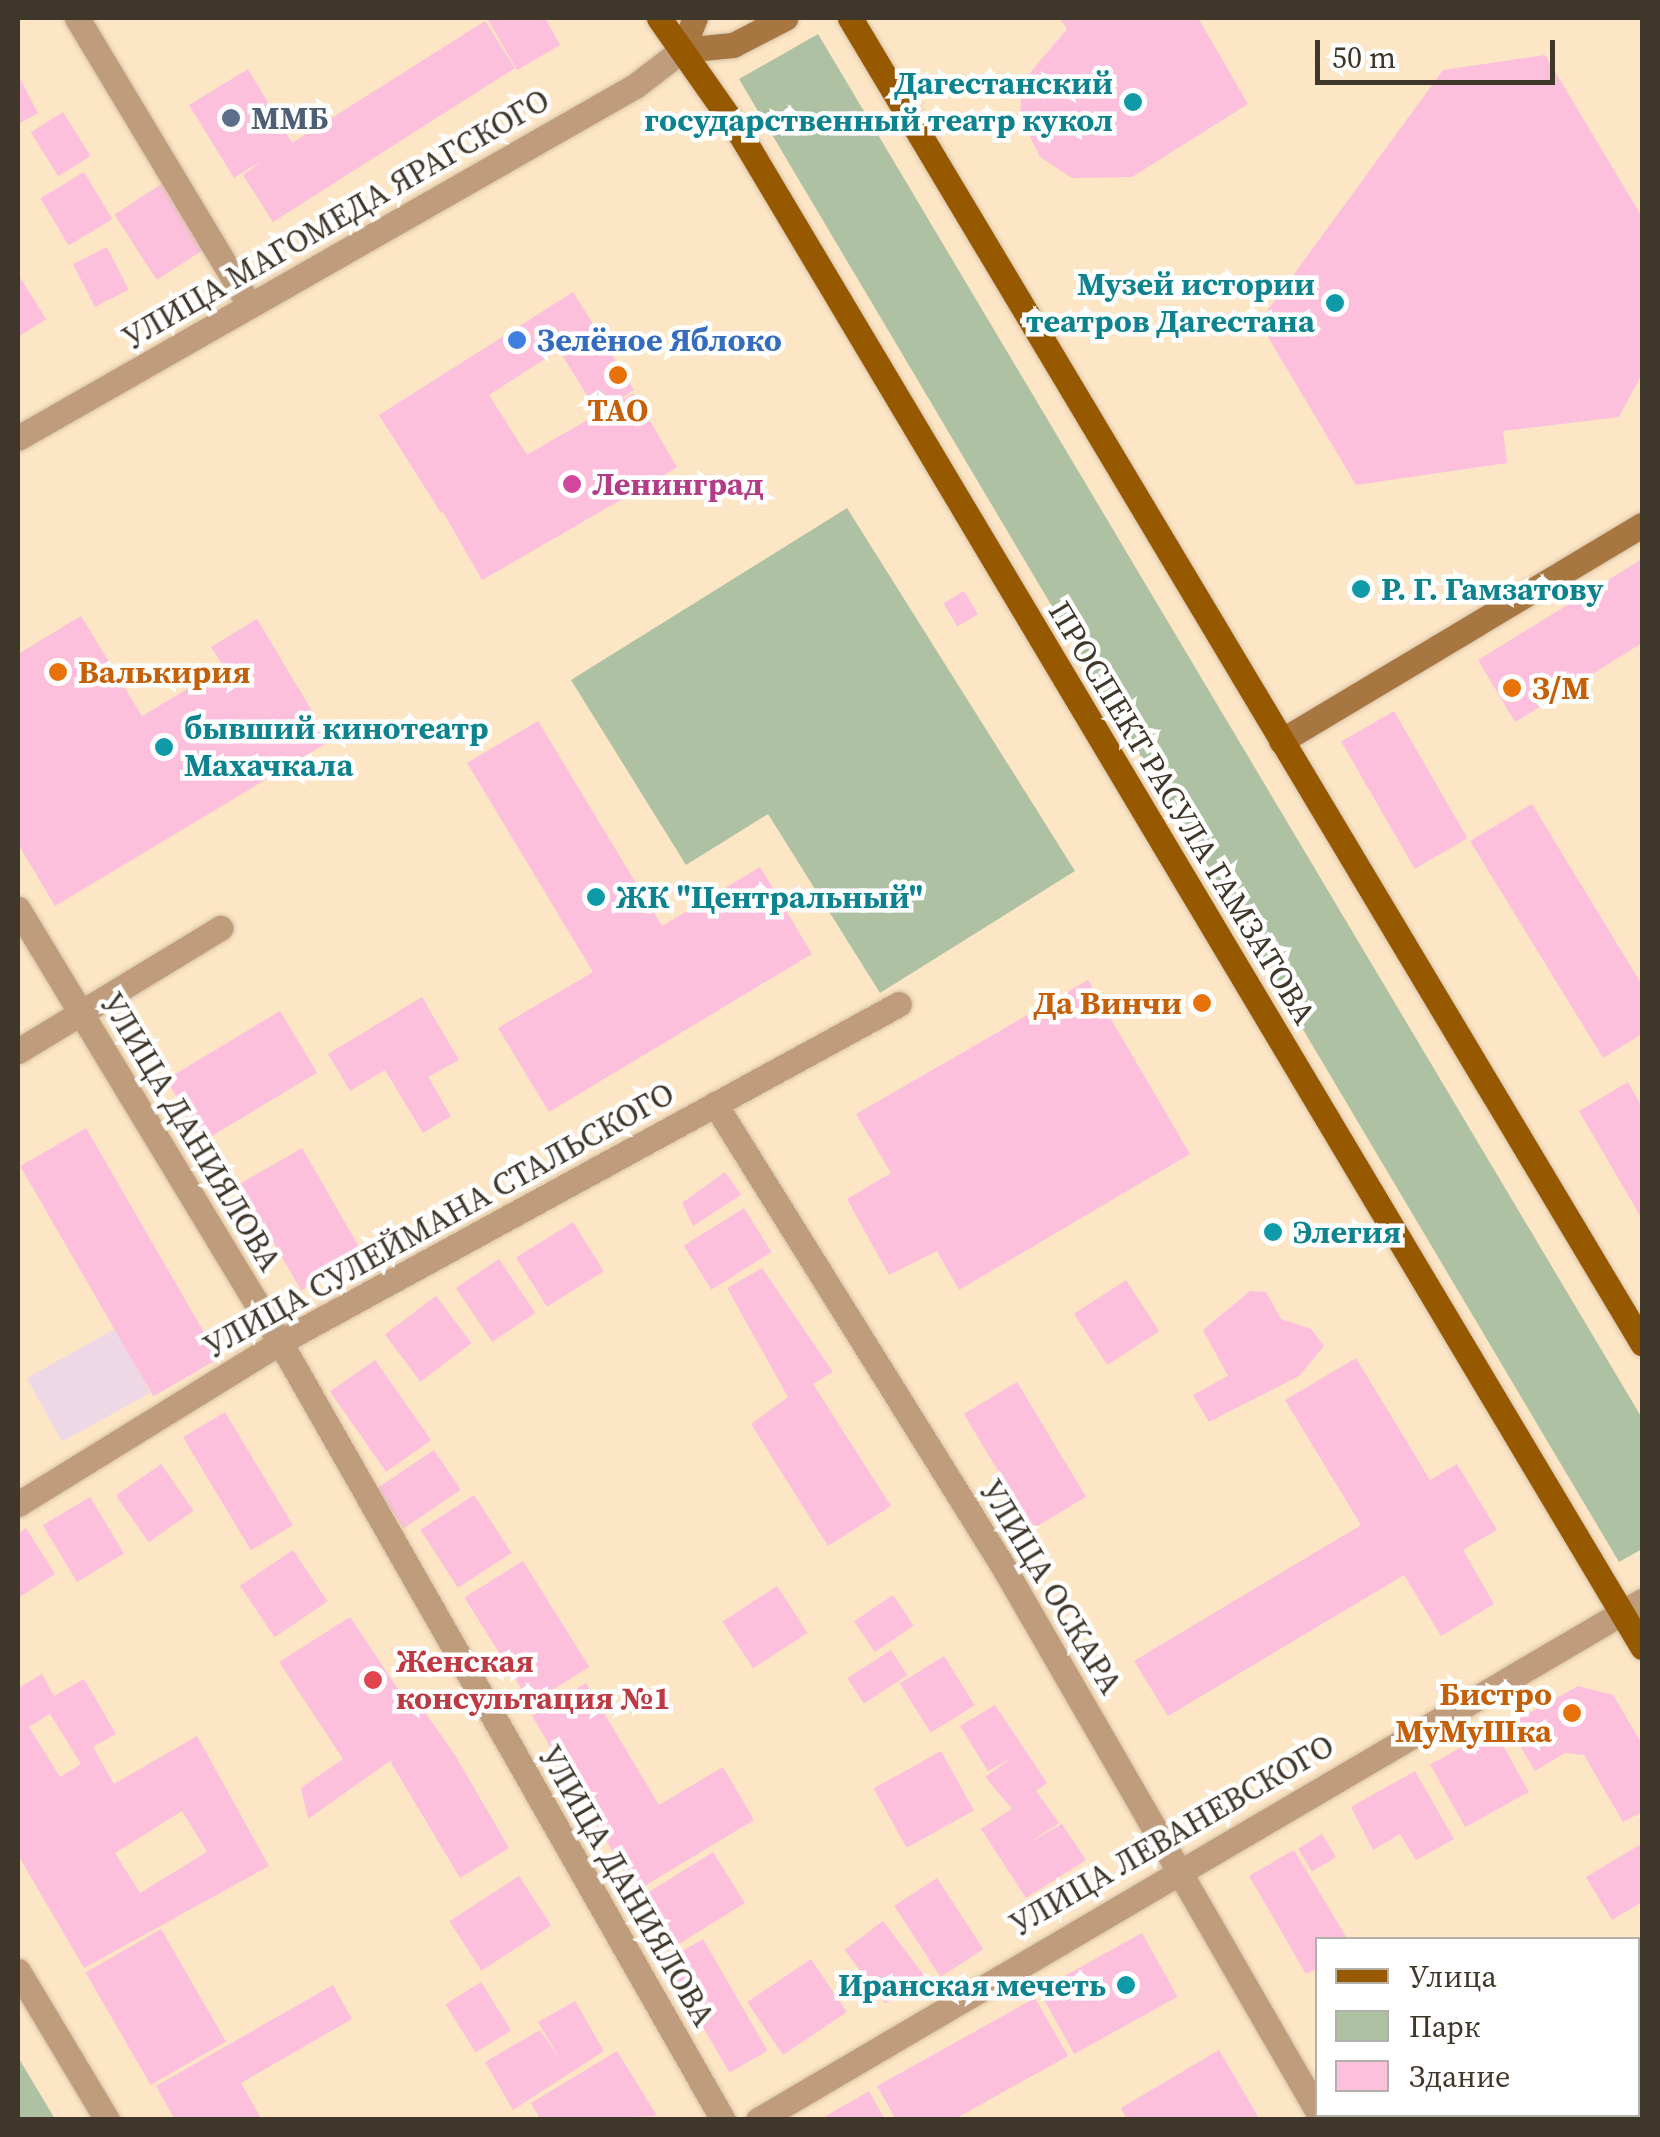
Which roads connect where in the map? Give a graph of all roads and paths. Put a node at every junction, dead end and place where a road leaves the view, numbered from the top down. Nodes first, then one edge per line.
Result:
1 (78, 18) edge
2 (659, 18) edge
3 (696, 18) edge
4 (750, 18) edge
5 (785, 18) edge
6 (850, 18) edge
7 (682, 50) junction
8 (249, 304) junction
9 (18, 438) edge
10 (1642, 525) edge
11 (1642, 533) edge
12 (1283, 744) junction
13 (18, 909) edge
14 (220, 928) dead end
15 (899, 1004) dead end
16 (80, 1012) junction
17 (18, 1052) edge
18 (714, 1104) junction
19 (280, 1342) junction
20 (1642, 1343) edge
21 (18, 1504) edge
22 (1632, 1607) edge
23 (1642, 1647) edge
24 (1176, 1868) junction
25 (18, 1972) edge
26 (1315, 2106) edge
27 (107, 2120) edge
28 (723, 2120) edge
29 (758, 2120) edge

1 - 8 street
2 - 7 main road, ПРОСПЕКТ РАСУЛА ГАМЗАТОВА
3 - 7 main road, УЛИЦА МАГОМЕДА ЯРАГСКОГО
4 - 7 main road, УЛИЦА МАГОМЕДА ЯРАГСКОГО
5 - 7 main road
6 - 12 main road
7 - 8 street, УЛИЦА МАГОМЕДА ЯРАГСКОГО
7 - 22 main road, ПРОСПЕКТ РАСУЛА ГАМЗАТОВА
8 - 9 street, УЛИЦА МАГОМЕДА ЯРАГСКОГО
10 - 12 main road
11 - 12 main road
12 - 20 main road
13 - 16 street, УЛИЦА ДАНИЯЛОВА
14 - 16 street
15 - 18 street, УЛИЦА СУЛЕЙМАНА СТАЛЬСКОГО
16 - 17 street
16 - 19 street, УЛИЦА ДАНИЯЛОВА
18 - 19 street, УЛИЦА СУЛЕЙМАНА СТАЛЬСКОГО
18 - 24 street, УЛИЦА ОСКАРА
19 - 21 street, УЛИЦА СУЛЕЙМАНА СТАЛЬСКОГО
19 - 28 street, УЛИЦА ДАНИЯЛОВА
22 - 23 main road, ПРОСПЕКТ РАСУЛА ГАМЗАТОВА
22 - 24 street, УЛИЦА ЛЕВАНЕВСКОГО
24 - 26 street, УЛИЦА ОСКАРА
24 - 29 street, УЛИЦА ЛЕВАНЕВСКОГО
25 - 27 street

